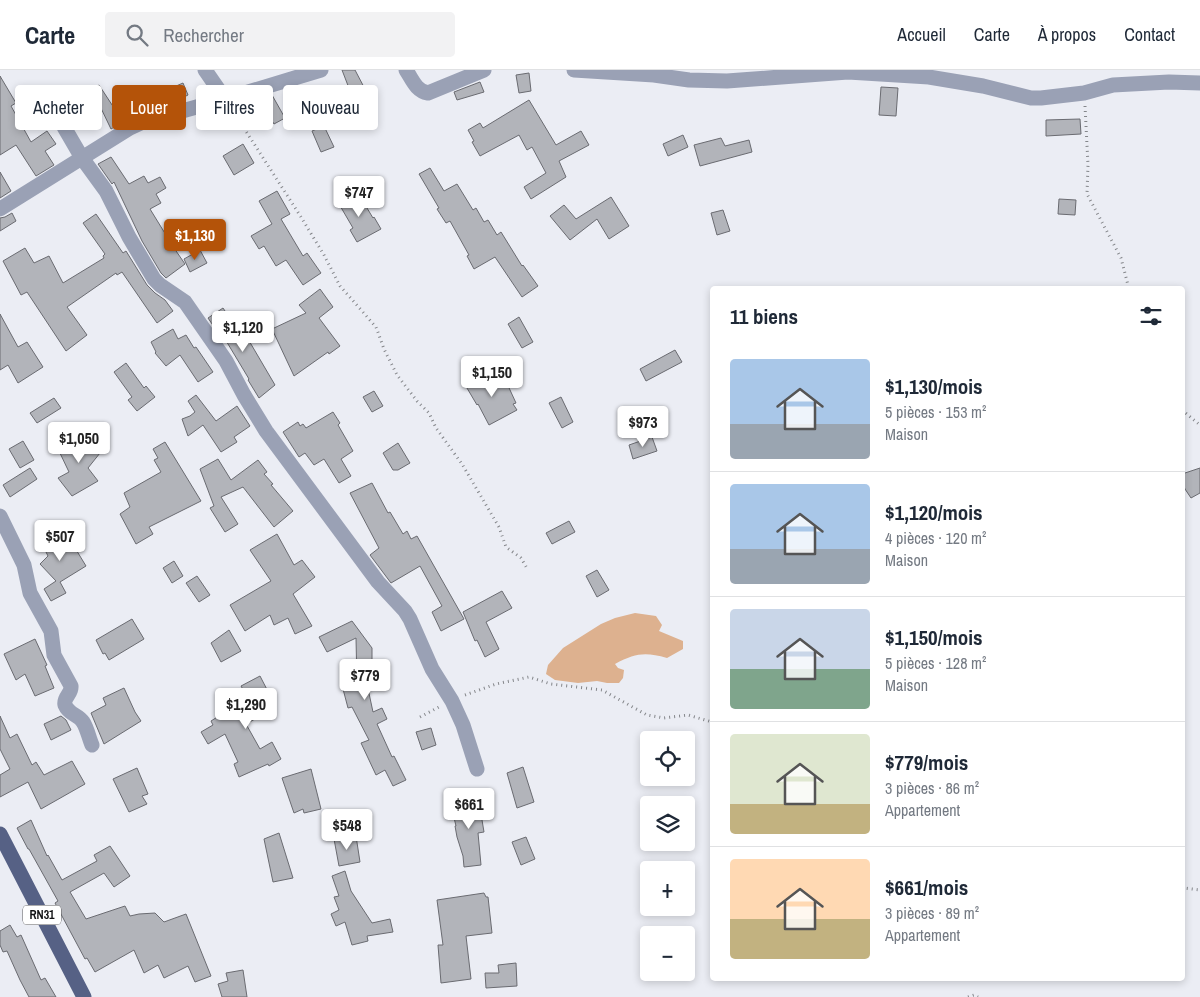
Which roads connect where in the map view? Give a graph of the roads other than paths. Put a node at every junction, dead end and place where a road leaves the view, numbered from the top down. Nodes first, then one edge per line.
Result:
1 (205, 70) edge
2 (321, 70) edge
3 (406, 70) edge
4 (484, 70) edge
5 (574, 70) edge
6 (1200, 83) edge
7 (215, 85) edge
8 (271, 85) edge
9 (196, 107) edge
10 (65, 130) edge
11 (82, 158) junction
12 (0, 209) edge
13 (0, 516) edge
14 (92, 745) dead end
15 (477, 769) dead end
16 (0, 834) edge
17 (84, 997) edge

1 - 7 street
2 - 8 street
3 - 4 street
5 - 6 street
9 - 11 street
10 - 11 street
11 - 12 street
11 - 15 street
13 - 14 street
16 - 17 main road, RN31

